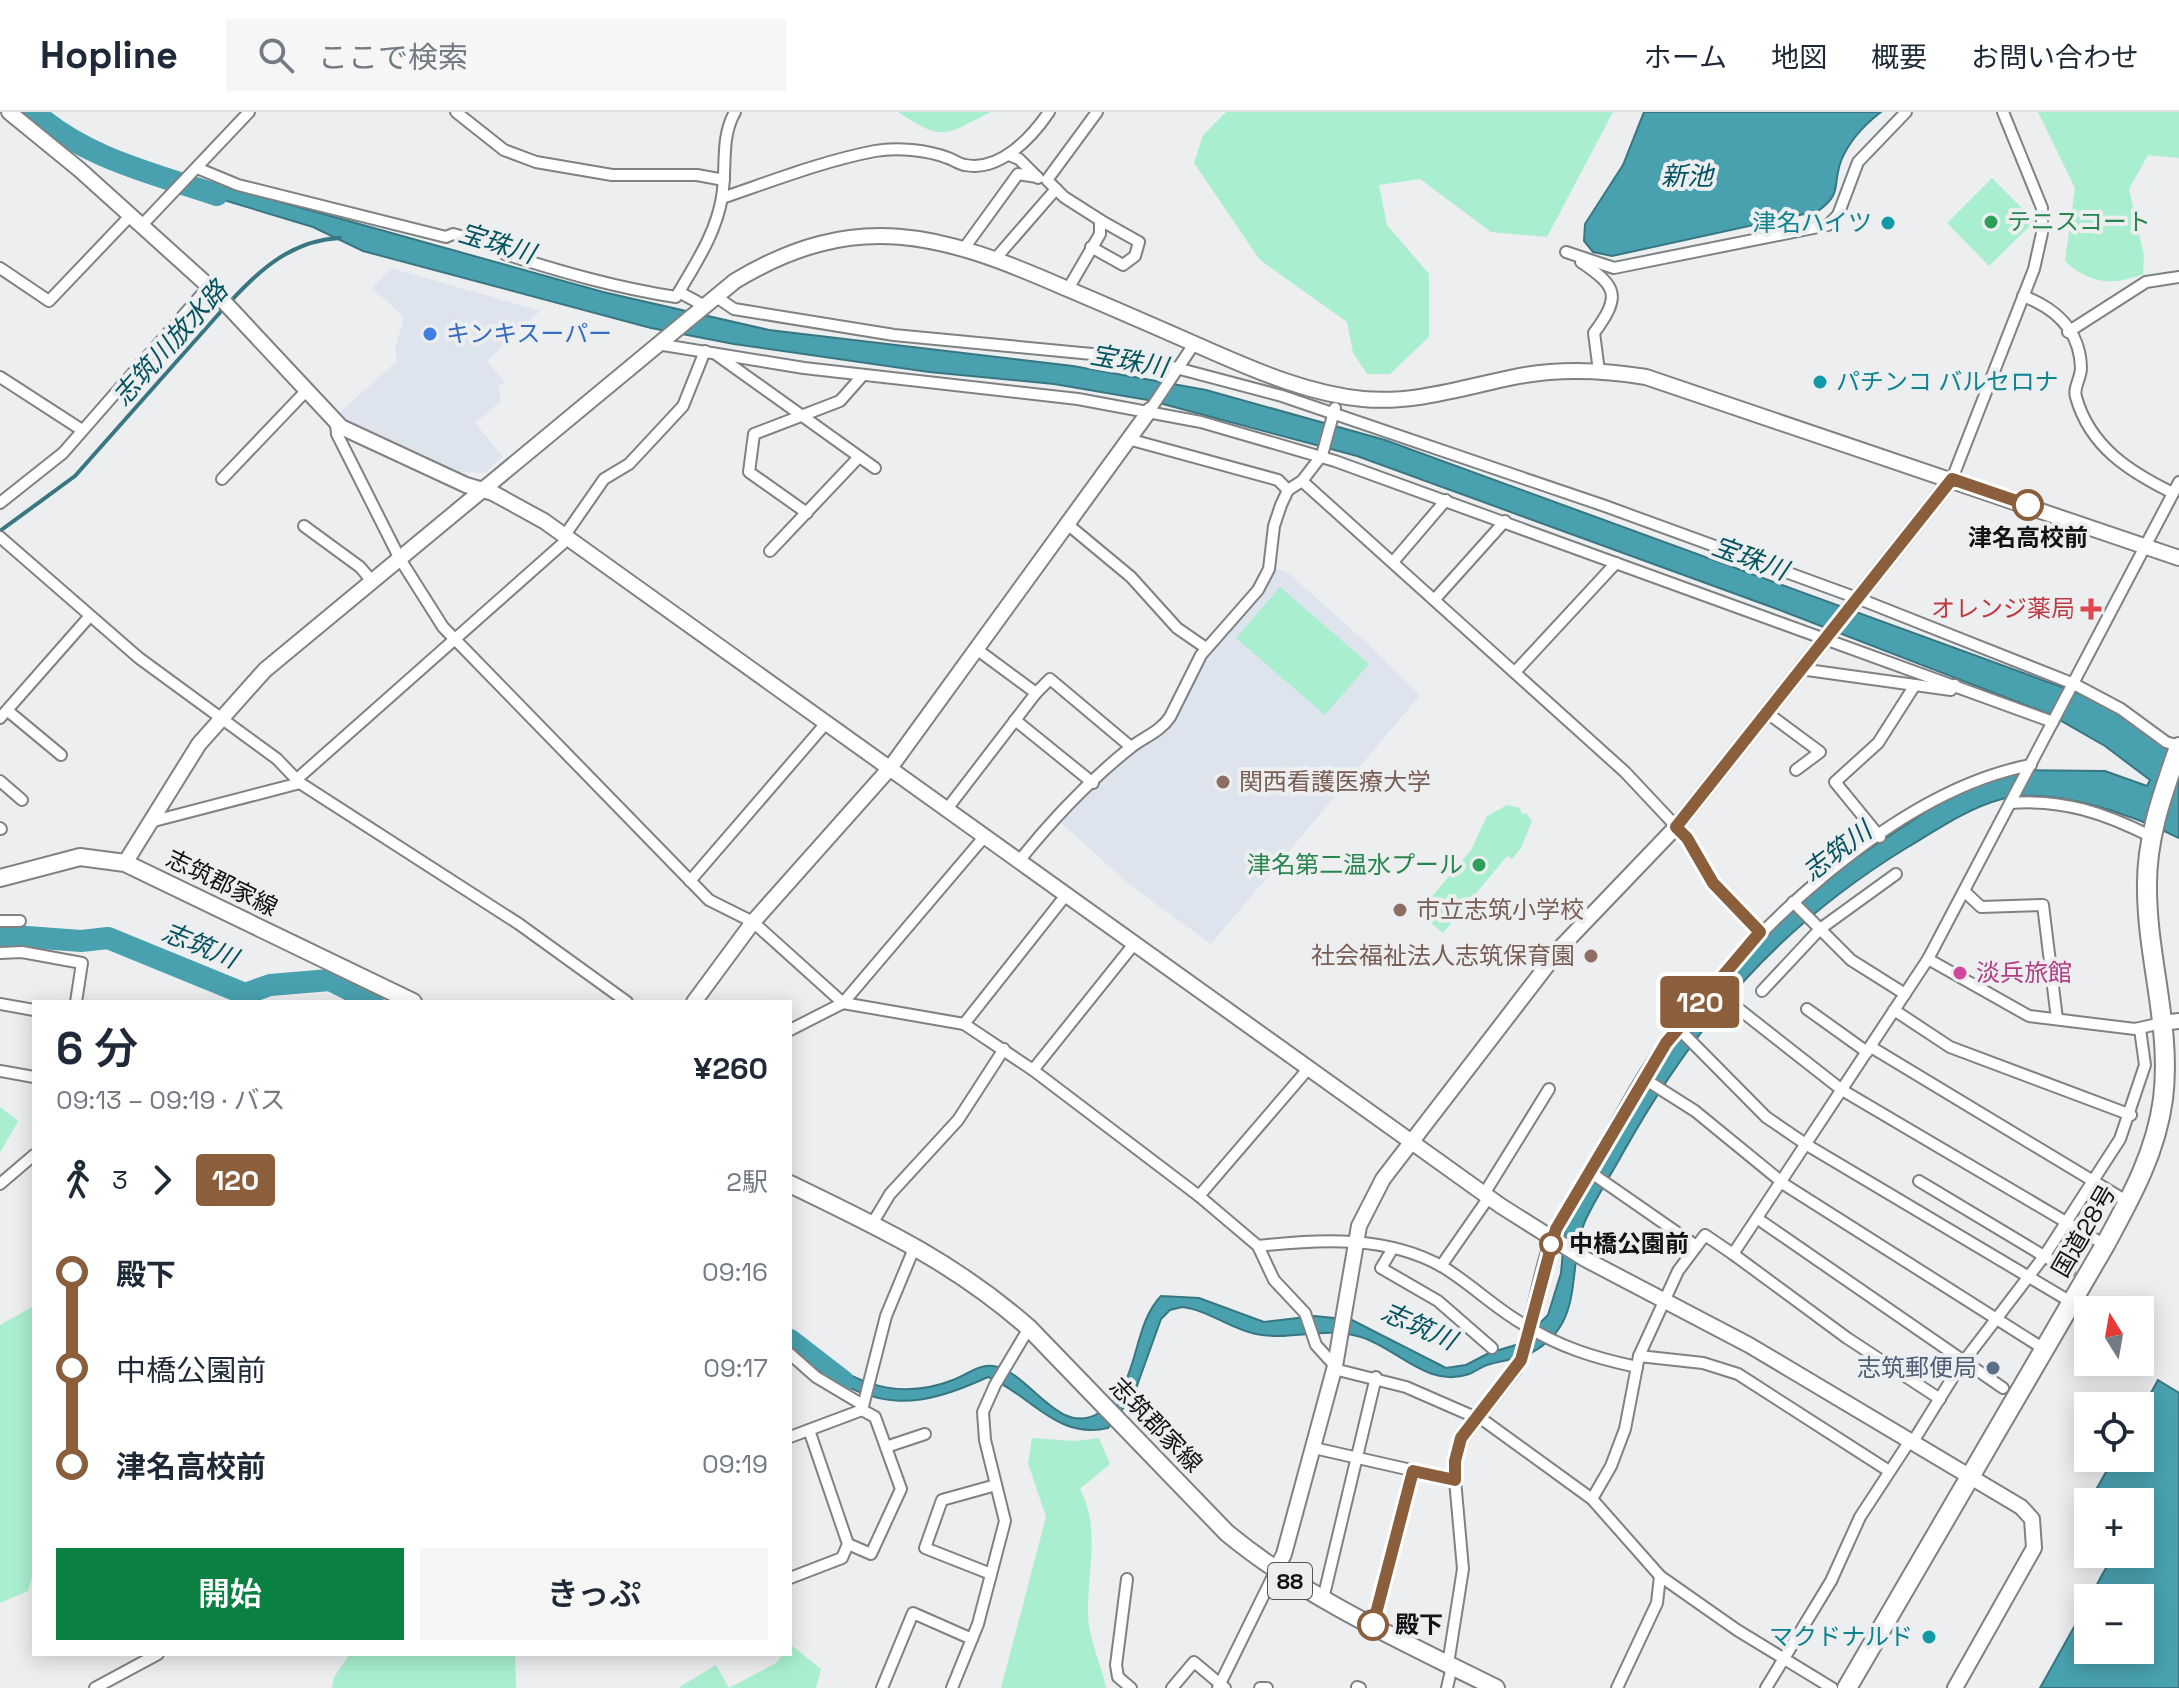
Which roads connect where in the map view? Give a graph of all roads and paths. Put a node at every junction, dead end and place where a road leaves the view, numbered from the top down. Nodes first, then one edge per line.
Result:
1 (9, 112) edge
2 (249, 112) edge
3 (456, 112) edge
4 (735, 112) edge
5 (1049, 112) edge
6 (1097, 112) edge
7 (1906, 112) edge
8 (2003, 112) edge
9 (1009, 155) junction
10 (195, 170) junction
11 (1042, 179) junction
12 (724, 180) junction
13 (1056, 189) junction
14 (722, 198) junction
15 (137, 220) junction
16 (1100, 220) junction
17 (965, 247) junction
18 (1091, 247) junction
19 (996, 258) junction
20 (0, 268) edge
21 (2179, 277) edge
22 (211, 288) junction
23 (1068, 289) junction
24 (679, 292) junction
25 (2023, 296) junction
26 (709, 300) junction
27 (2068, 332) junction
28 (662, 339) junction
29 (1194, 344) junction
30 (709, 352) junction
31 (1599, 371) junction
32 (1176, 372) junction
33 (863, 375) junction
34 (0, 377) edge
35 (306, 391) junction
36 (1337, 394) junction
37 (1149, 411) junction
38 (1334, 414) junction
39 (803, 417) junction
40 (336, 423) junction
41 (82, 430) junction
42 (1128, 439) junction
43 (1321, 456) junction
44 (859, 457) junction
45 (875, 468) dead end
46 (222, 479) dead end
47 (1952, 479) junction
48 (1302, 481) junction
49 (2179, 482) edge
50 (483, 489) junction
51 (1288, 490) junction
52 (2173, 493) junction
53 (1446, 500) junction
54 (0, 503) edge
55 (807, 513) junction
56 (1505, 521) junction
57 (1066, 523) junction
58 (304, 526) dead end
59 (0, 537) edge
60 (567, 537) junction
61 (2147, 546) junction
62 (770, 551) dead end
63 (2179, 558) edge
64 (400, 559) junction
65 (1393, 562) junction
66 (1616, 563) junction
67 (372, 581) junction
68 (1435, 599) junction
69 (1856, 600) junction
70 (89, 617) junction
71 (1828, 636) junction
72 (455, 640) junction
73 (975, 648) junction
74 (1206, 648) junction
75 (1800, 669) junction
76 (1515, 672) junction
77 (1915, 685) junction
78 (1955, 685) junction
79 (2073, 685) junction
80 (1036, 693) junction
81 (1766, 712) junction
82 (4, 714) edge
83 (219, 719) junction
84 (1015, 720) junction
85 (827, 722) junction
86 (2053, 722) junction
87 (1131, 747) junction
88 (2179, 748) edge
89 (61, 755) dead end
90 (2030, 767) junction
91 (890, 768) junction
92 (1796, 770) dead end
93 (0, 781) edge
94 (299, 781) junction
95 (1093, 783) junction
96 (22, 800) dead end
97 (2012, 801) junction
98 (947, 809) junction
99 (150, 822) junction
100 (1676, 827) junction
101 (2151, 833) junction
102 (985, 836) junction
103 (1880, 837) junction
104 (1019, 861) junction
105 (125, 863) junction
106 (1896, 874) dead end
107 (0, 878) edge
108 (690, 881) junction
109 (1965, 892) junction
110 (1066, 895) junction
111 (1793, 902) junction
112 (0, 921) edge
113 (20, 921) dead end
114 (753, 922) junction
115 (1820, 929) junction
116 (1760, 932) junction
117 (1134, 944) junction
118 (0, 953) edge
119 (1928, 959) junction
120 (1712, 988) junction
121 (1762, 991) dead end
122 (1905, 994) junction
123 (76, 1000) edge
124 (409, 1000) edge
125 (624, 1000) edge
126 (695, 1000) edge
127 (843, 1003) junction
128 (0, 1004) edge
129 (1807, 1009) dead end
130 (32, 1010) edge
131 (1894, 1010) junction
132 (2057, 1019) junction
133 (2170, 1022) edge
134 (964, 1024) junction
135 (1678, 1028) junction
136 (792, 1029) edge
137 (2140, 1029) junction
138 (1004, 1049) junction
139 (1869, 1050) junction
140 (1308, 1069) junction
141 (1033, 1070) junction
142 (0, 1071) edge
143 (32, 1077) edge
144 (1643, 1078) junction
145 (1549, 1089) dead end
146 (1842, 1090) junction
147 (2131, 1115) junction
148 (1410, 1142) junction
149 (1807, 1145) junction
150 (32, 1157) edge
151 (1590, 1172) junction
152 (2095, 1180) junction
153 (1919, 1181) dead end
154 (1783, 1183) junction
155 (0, 1184) edge
156 (792, 1185) edge
157 (1199, 1196) junction
158 (1487, 1196) junction
159 (2128, 1202) junction
160 (1758, 1219) junction
161 (872, 1224) junction
162 (2066, 1224) junction
163 (1553, 1238) junction
164 (1355, 1243) junction
165 (1695, 1245) junction
166 (2105, 1245) junction
167 (915, 1246) junction
168 (1258, 1246) junction
169 (1393, 1248) junction
170 (1733, 1254) junction
171 (2045, 1255) junction
172 (1441, 1266) junction
173 (2069, 1271) dead end
174 (2029, 1275) junction
175 (1664, 1301) junction
176 (2071, 1302) junction
177 (1995, 1318) junction
178 (1029, 1328) junction
179 (1531, 1328) junction
180 (1492, 1348) dead end
181 (2044, 1349) junction
182 (792, 1356) edge
183 (1638, 1361) junction
184 (1964, 1361) junction
185 (1334, 1367) junction
186 (1376, 1377) junction
187 (2003, 1388) dead end
188 (1940, 1399) junction
189 (863, 1404) junction
190 (1478, 1418) junction
191 (809, 1430) junction
192 (925, 1434) dead end
193 (792, 1436) edge
194 (1912, 1440) junction
195 (886, 1447) junction
196 (1314, 1448) junction
197 (1355, 1458) junction
198 (1413, 1471) junction
199 (1889, 1471) junction
200 (1970, 1476) junction
201 (1455, 1480) junction
202 (996, 1485) junction
203 (1592, 1499) junction
204 (848, 1544) junction
205 (1276, 1570) junction
206 (792, 1574) edge
207 (991, 1574) junction
208 (1660, 1576) junction
209 (1127, 1579) dead end
210 (1323, 1599) junction
211 (1373, 1625) junction
212 (972, 1639) junction
213 (154, 1656) edge
214 (1783, 1659) junction
215 (1450, 1665) junction
216 (1221, 1687) edge
217 (95, 1688) edge
218 (882, 1688) edge
219 (952, 1688) edge
220 (1131, 1688) edge
221 (1172, 1688) edge
222 (1260, 1688) edge
223 (1267, 1688) edge
224 (1447, 1688) edge
225 (1496, 1688) edge
226 (1617, 1688) edge
227 (1766, 1688) edge
228 (1832, 1688) edge
229 (1847, 1688) edge
230 (1955, 1688) edge

1 - 15 street
2 - 10 street
3 - 12 street
4 - 12 street
5 - 9 street
6 - 11 street
7 - 31 street
8 - 25 street
9 - 11 street
9 - 14 street
10 - 15 street
10 - 24 street
11 - 13 street
11 - 17 street
12 - 14 street
13 - 16 street
13 - 19 street
14 - 24 street
15 - 20 street
15 - 22 street
16 - 18 street
16 - 18 street
17 - 19 street
17 - 26 street
18 - 23 street
19 - 23 street
21 - 27 street
22 - 35 street
22 - 41 street
23 - 29 street
24 - 26 street
25 - 27 street
25 - 47 street
26 - 28 street
26 - 32 street
27 - 52 street
28 - 30 street
28 - 50 street
29 - 32 street
29 - 36 street
30 - 33 street
30 - 39 street
30 - 60 street
31 - 36 street
31 - 47 street
32 - 37 street
32 - 38 street
33 - 37 street
33 - 39 street
34 - 41 street
35 - 40 street
35 - 46 street
36 - 38 street
37 - 42 street
37 - 43 street
38 - 43 street
38 - 69 street
39 - 44 street
39 - 55 street
40 - 50 street
40 - 64 street
41 - 54 street
42 - 51 street
42 - 57 street
43 - 48 street
43 - 53 street
44 - 45 street
44 - 55 street
47 - 61 street
47 - 69 street
48 - 51 street
48 - 65 street
49 - 52 street
50 - 60 street
50 - 64 street
51 - 74 street
52 - 61 street
53 - 56 street
53 - 65 street
55 - 62 street
56 - 66 street
56 - 68 street
57 - 73 street
57 - 74 street
58 - 67 street
59 - 70 street
60 - 72 street
60 - 85 street
61 - 63 street
61 - 79 street
64 - 67 street
64 - 72 street
65 - 68 street
66 - 71 street
66 - 76 street
67 - 83 street
68 - 76 street
69 - 71 street
69 - 79 street
70 - 82 street
70 - 83 street
71 - 75 street
71 - 78 street
72 - 94 street
72 - 108 street
73 - 80 street
73 - 91 street
74 - 87 street
75 - 77 street
75 - 81 street
76 - 100 street
77 - 78 street
77 - 103 street
78 - 86 street
79 - 86 street
79 - 88 street
80 - 84 street
80 - 87 street
81 - 92 street
81 - 100 street
82 - 89 street
83 - 94 street
83 - 99 street
84 - 95 street
84 - 98 street
85 - 91 street
85 - 108 street
86 - 90 street
87 - 95 street
88 - 101 highway, 国道28号
90 - 97 street
90 - 103 street
91 - 98 street
91 - 114 street
93 - 96 street
94 - 99 street
94 - 125 street
95 - 104 street
97 - 101 street
97 - 109 street
98 - 102 street
99 - 105 street
100 - 116 street
100 - 148 street
101 - 133 highway, 国道28号
102 - 104 street
102 - 127 street
103 - 111 street
104 - 110 street
105 - 107 main road, 志筑郡家線
105 - 124 main road, 志筑郡家線
106 - 115 street
108 - 114 street
109 - 119 street
109 - 132 street
110 - 117 street
110 - 134 street
111 - 115 street
111 - 116 street
112 - 113 street
114 - 126 street
114 - 127 street
115 - 121 street
115 - 122 street
116 - 120 street
117 - 140 street
117 - 141 street
118 - 123 street
119 - 122 street
119 - 132 street
120 - 135 street
120 - 146 street
122 - 131 street
127 - 134 street
127 - 136 street
128 - 130 street
129 - 139 street
131 - 139 street
131 - 147 street
132 - 137 street
133 - 137 street
133 - 159 highway, 国道28号
134 - 138 street
135 - 144 street
135 - 149 street
137 - 147 street
138 - 141 street
138 - 161 street
139 - 146 street
139 - 152 street
140 - 148 street
140 - 157 street
141 - 157 street
142 - 143 street
144 - 151 street
144 - 154 street
145 - 158 street
146 - 149 street
146 - 162 street
147 - 152 street
148 - 158 street
148 - 164 street
149 - 154 street
149 - 174 street
150 - 155 street
151 - 163 street
151 - 165 street
152 - 159 street
152 - 162 street
153 - 171 street
154 - 160 street
154 - 177 street
156 - 161 main road, 志筑郡家線 / 88
157 - 168 street
158 - 163 street
158 - 172 street
159 - 166 highway, 国道28号
160 - 170 street
160 - 184 street
161 - 167 main road, 志筑郡家線 / 88
162 - 166 street
162 - 171 street
163 - 175 street
163 - 179 street
164 - 168 street
164 - 169 street
164 - 185 street
165 - 170 street
165 - 175 street
166 - 176 highway, 国道28号
167 - 178 main road, 志筑郡家線 / 88
167 - 189 street
168 - 185 street
169 - 172 street
169 - 180 street
170 - 188 street
171 - 173 street
171 - 174 street
172 - 179 street
174 - 176 street
174 - 177 street
175 - 183 street
175 - 194 street
176 - 181 highway, 国道28号
177 - 181 street
177 - 184 street
178 - 202 street
178 - 205 main road, 志筑郡家線 / 88
179 - 183 street
179 - 190 street
181 - 200 highway, 国道28号
182 - 189 street
183 - 199 street
183 - 203 street
184 - 187 street
184 - 188 street
185 - 186 street
185 - 196 street
186 - 190 street
186 - 197 street
188 - 194 street
189 - 191 street
189 - 195 street
190 - 201 street
190 - 203 street
191 - 193 street
191 - 204 street
192 - 195 street
194 - 199 street
194 - 200 street
195 - 204 street
196 - 197 street
196 - 205 street
197 - 198 street
197 - 210 street
198 - 201 street
198 - 211 street
199 - 214 street
200 - 229 highway, 国道28号
200 - 230 street
201 - 215 street
202 - 207 street
202 - 207 street
203 - 208 street
204 - 206 street
205 - 210 main road, 志筑郡家線 / 88
205 - 216 street
207 - 212 street
208 - 214 street
208 - 226 street
209 - 220 street
210 - 211 main road, 志筑郡家線 / 88
211 - 215 main road, 志筑郡家線 / 88
212 - 218 street
212 - 219 street
213 - 217 street
214 - 227 street
214 - 228 street
215 - 224 street
215 - 225 main road, 志筑郡家線 / 88
216 - 221 street
222 - 223 street

